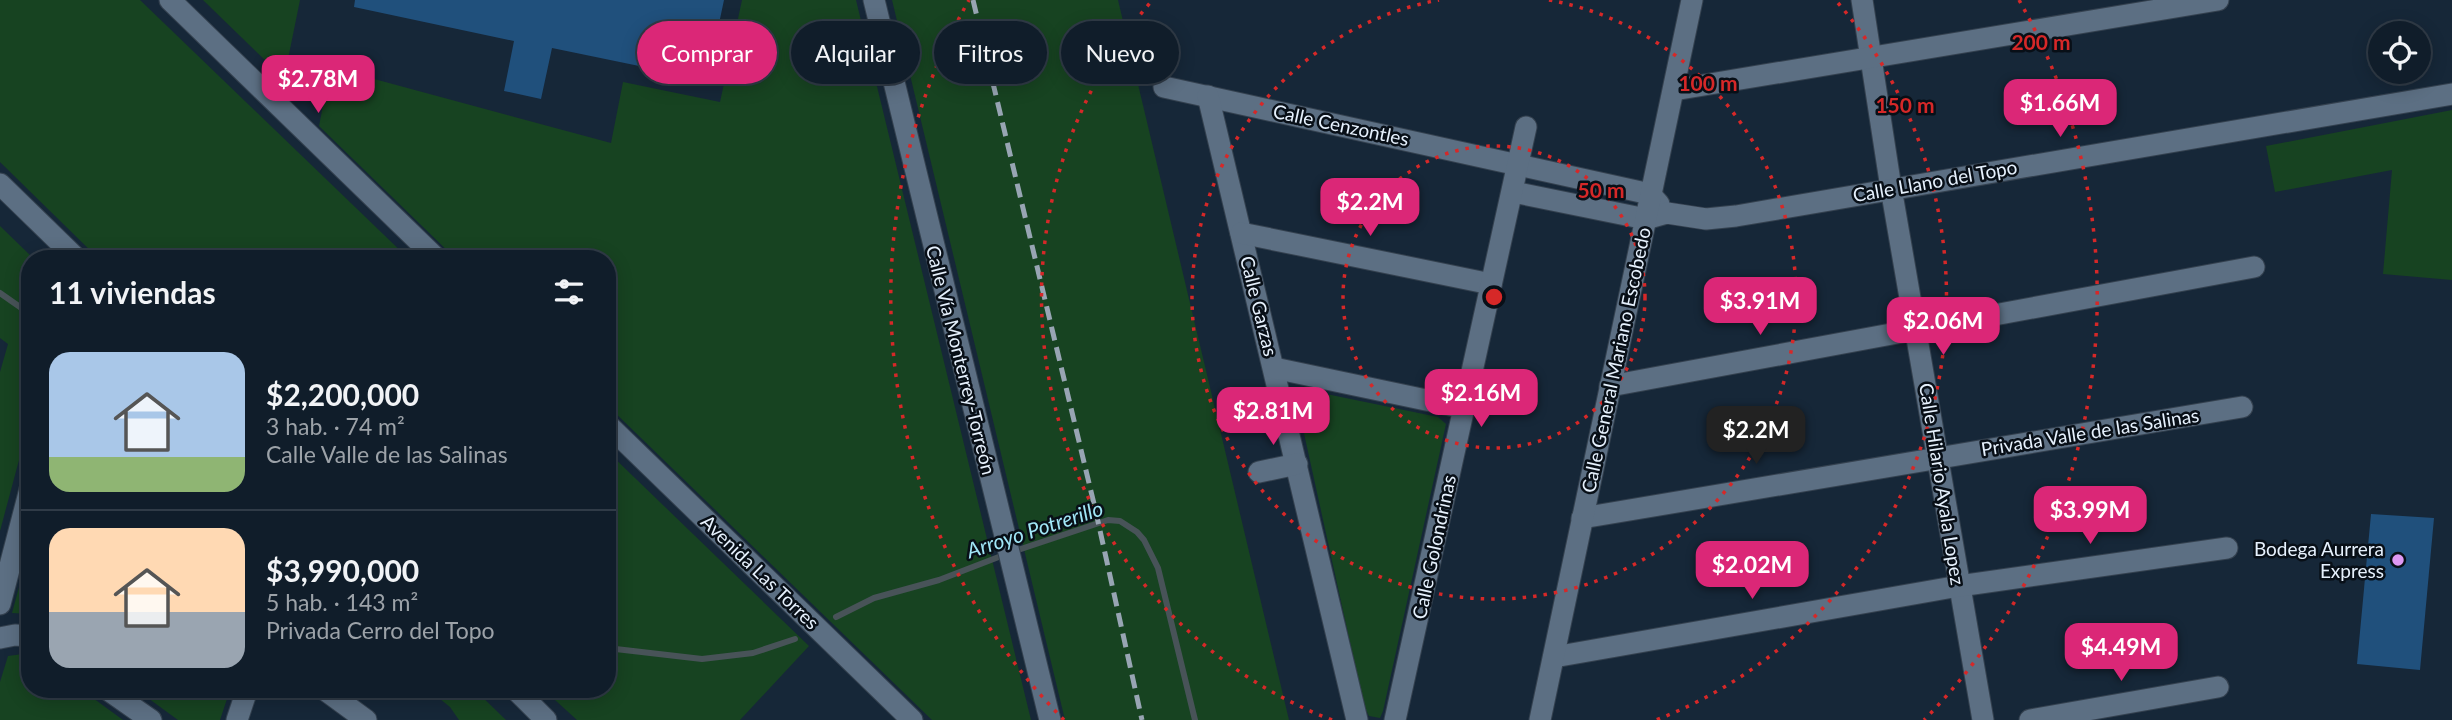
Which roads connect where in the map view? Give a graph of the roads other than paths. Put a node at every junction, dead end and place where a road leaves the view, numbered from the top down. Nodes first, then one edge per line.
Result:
1 (170, 0) edge
2 (874, 0) edge
3 (1692, 0) edge
4 (1862, 0) edge
5 (2218, 0) edge
6 (1870, 57) junction
7 (1164, 87) dead end
8 (1674, 90) junction
9 (2452, 94) edge
10 (1208, 96) junction
11 (1526, 127) dead end
12 (1518, 164) junction
13 (0, 184) edge
14 (1891, 188) junction
15 (1513, 192) junction
16 (1650, 194) junction
17 (1667, 213) junction
18 (1646, 219) junction
19 (1241, 233) junction
20 (68, 250) edge
21 (428, 250) edge
22 (2255, 267) dead end
23 (1492, 285) junction
24 (1917, 329) junction
25 (1274, 368) junction
26 (1610, 386) junction
27 (2242, 407) dead end
28 (1464, 408) junction
29 (616, 433) edge
30 (1938, 457) junction
31 (1297, 464) junction
32 (1259, 472) dead end
33 (1582, 518) junction
34 (21, 524) edge
35 (2227, 548) dead end
36 (1959, 586) junction
37 (0, 604) edge
38 (21, 635) edge
39 (0, 638) edge
40 (1553, 657) junction
41 (2218, 687) dead end
42 (119, 698) edge
43 (244, 698) edge
44 (336, 698) edge
45 (524, 698) edge
46 (151, 720) edge
47 (237, 720) edge
48 (366, 720) edge
49 (547, 720) edge
50 (912, 720) edge
51 (1050, 720) edge
52 (1357, 720) edge
53 (1395, 720) edge
54 (1540, 720) edge
55 (1983, 720) edge
56 (2030, 720) edge

1 - 21 street
2 - 51 street, Calle Vía Monterrey-Torreón
3 - 8 street, Calle General Mariano Escobedo
4 - 6 street, Calle Hilario Ayala Lopez
5 - 6 street
6 - 8 street
6 - 14 street, Calle Hilario Ayala Lopez
7 - 10 street, Calle Cenzontles
8 - 16 street, Calle General Mariano Escobedo
9 - 14 street, Calle Llano del Topo
10 - 12 street, Calle Cenzontles
10 - 19 street, Calle Garzas
11 - 12 street, Calle Golondrinas
12 - 15 street, Calle Golondrinas
12 - 16 street, Calle Cenzontles
13 - 20 street
14 - 17 street, Calle Llano del Topo
14 - 24 street, Calle Hilario Ayala Lopez
15 - 18 street
15 - 23 street, Calle Golondrinas
16 - 17 street
16 - 18 street, Calle General Mariano Escobedo
17 - 18 street, Calle Llano del Topo
18 - 26 street, Calle General Mariano Escobedo
19 - 23 street
19 - 25 street, Calle Garzas
22 - 24 street
23 - 28 street, Calle Golondrinas
24 - 26 street
24 - 30 street, Calle Hilario Ayala Lopez
25 - 28 street
25 - 31 street, Calle Garzas
26 - 33 street, Calle General Mariano Escobedo
27 - 30 street, Privada Valle de las Salinas
28 - 53 street, Calle Golondrinas
29 - 50 street, Avenida Las Torres
30 - 33 street, Privada Valle de las Salinas
30 - 36 street, Calle Hilario Ayala Lopez
31 - 32 street
31 - 52 street, Calle Garzas
33 - 40 street, Calle General Mariano Escobedo
34 - 37 street
35 - 36 street
36 - 40 street
36 - 55 street, Calle Hilario Ayala Lopez
38 - 39 street
40 - 54 street, Calle General Mariano Escobedo
41 - 56 street
42 - 46 street
43 - 47 street
44 - 48 street
45 - 49 street

